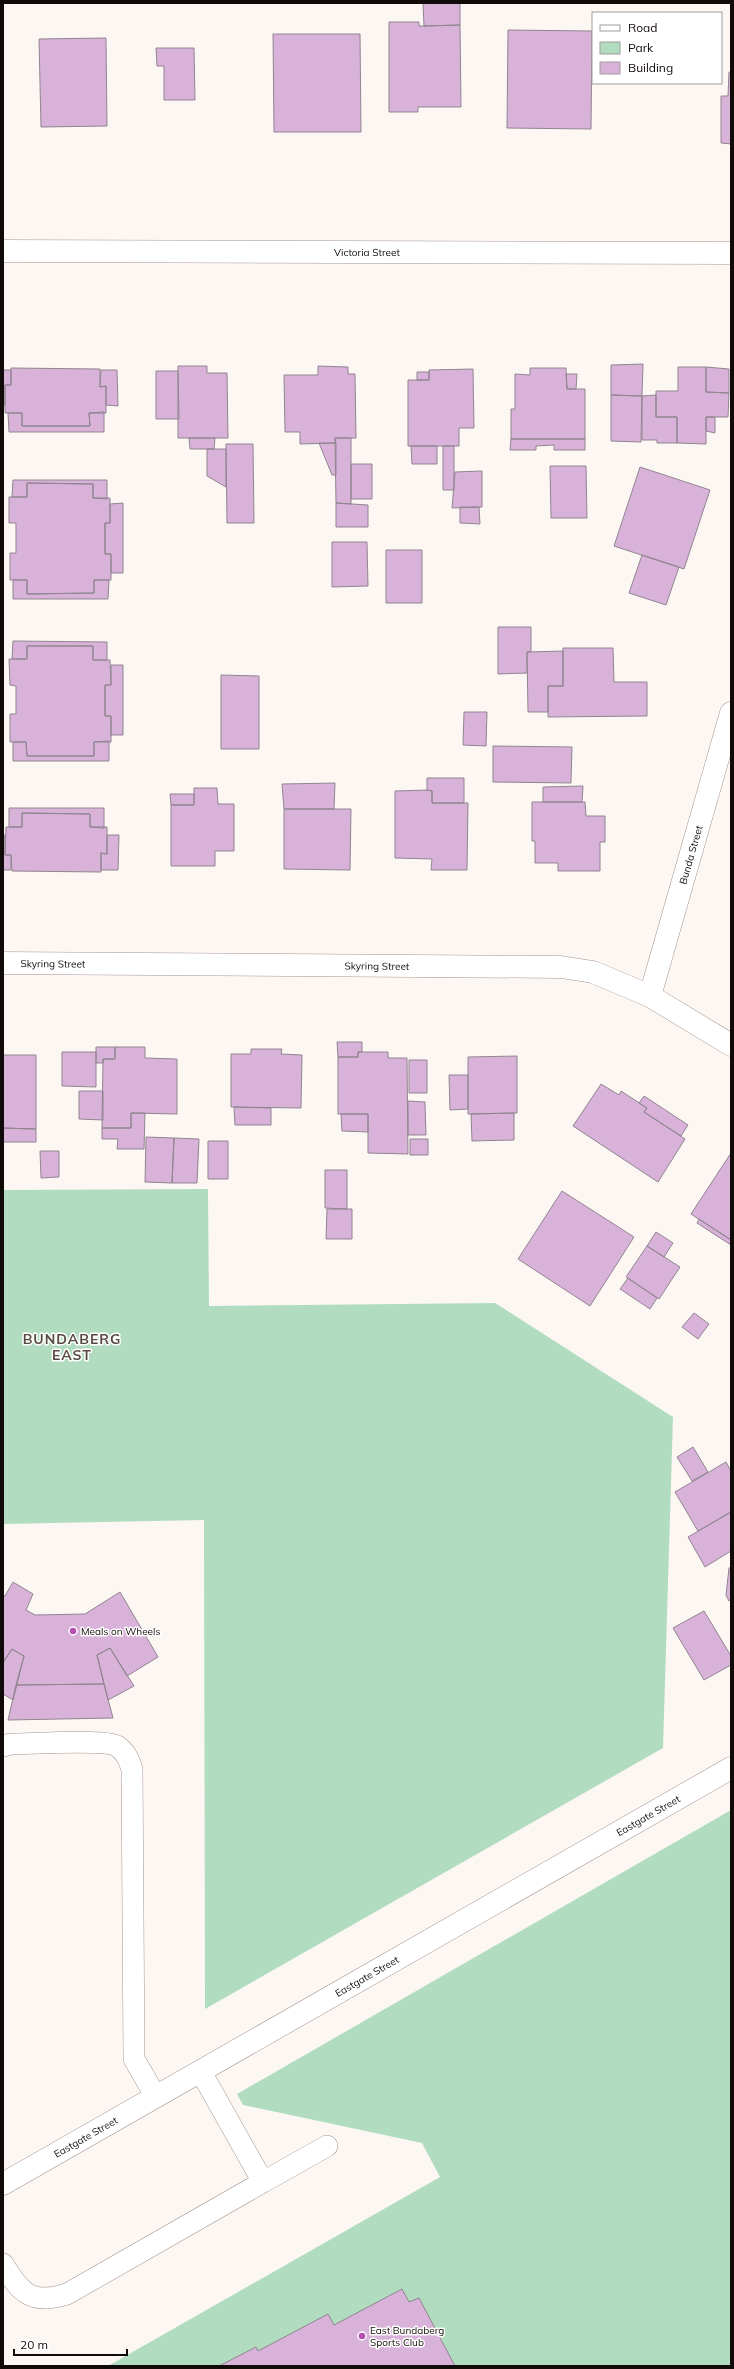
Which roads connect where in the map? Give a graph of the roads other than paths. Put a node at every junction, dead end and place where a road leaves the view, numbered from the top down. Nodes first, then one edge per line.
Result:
1 (3, 251) edge
2 (731, 253) edge
3 (731, 713) edge
4 (3, 963) edge
5 (650, 996) junction
6 (731, 1045) edge
7 (3, 1746) edge
8 (731, 1768) edge
9 (200, 2072) junction
10 (156, 2097) junction
11 (327, 2146) dead end
12 (5, 2179) edge
13 (263, 2182) junction
14 (3, 2264) edge

1 - 2 street, Victoria Street
3 - 5 street, Bunda Street
4 - 5 street, Skyring Street
5 - 6 street, Skyring Street
7 - 10 lane
8 - 9 street, Eastgate Street
9 - 10 street, Eastgate Street
9 - 13 lane
10 - 12 street, Eastgate Street
11 - 13 lane
13 - 14 lane

